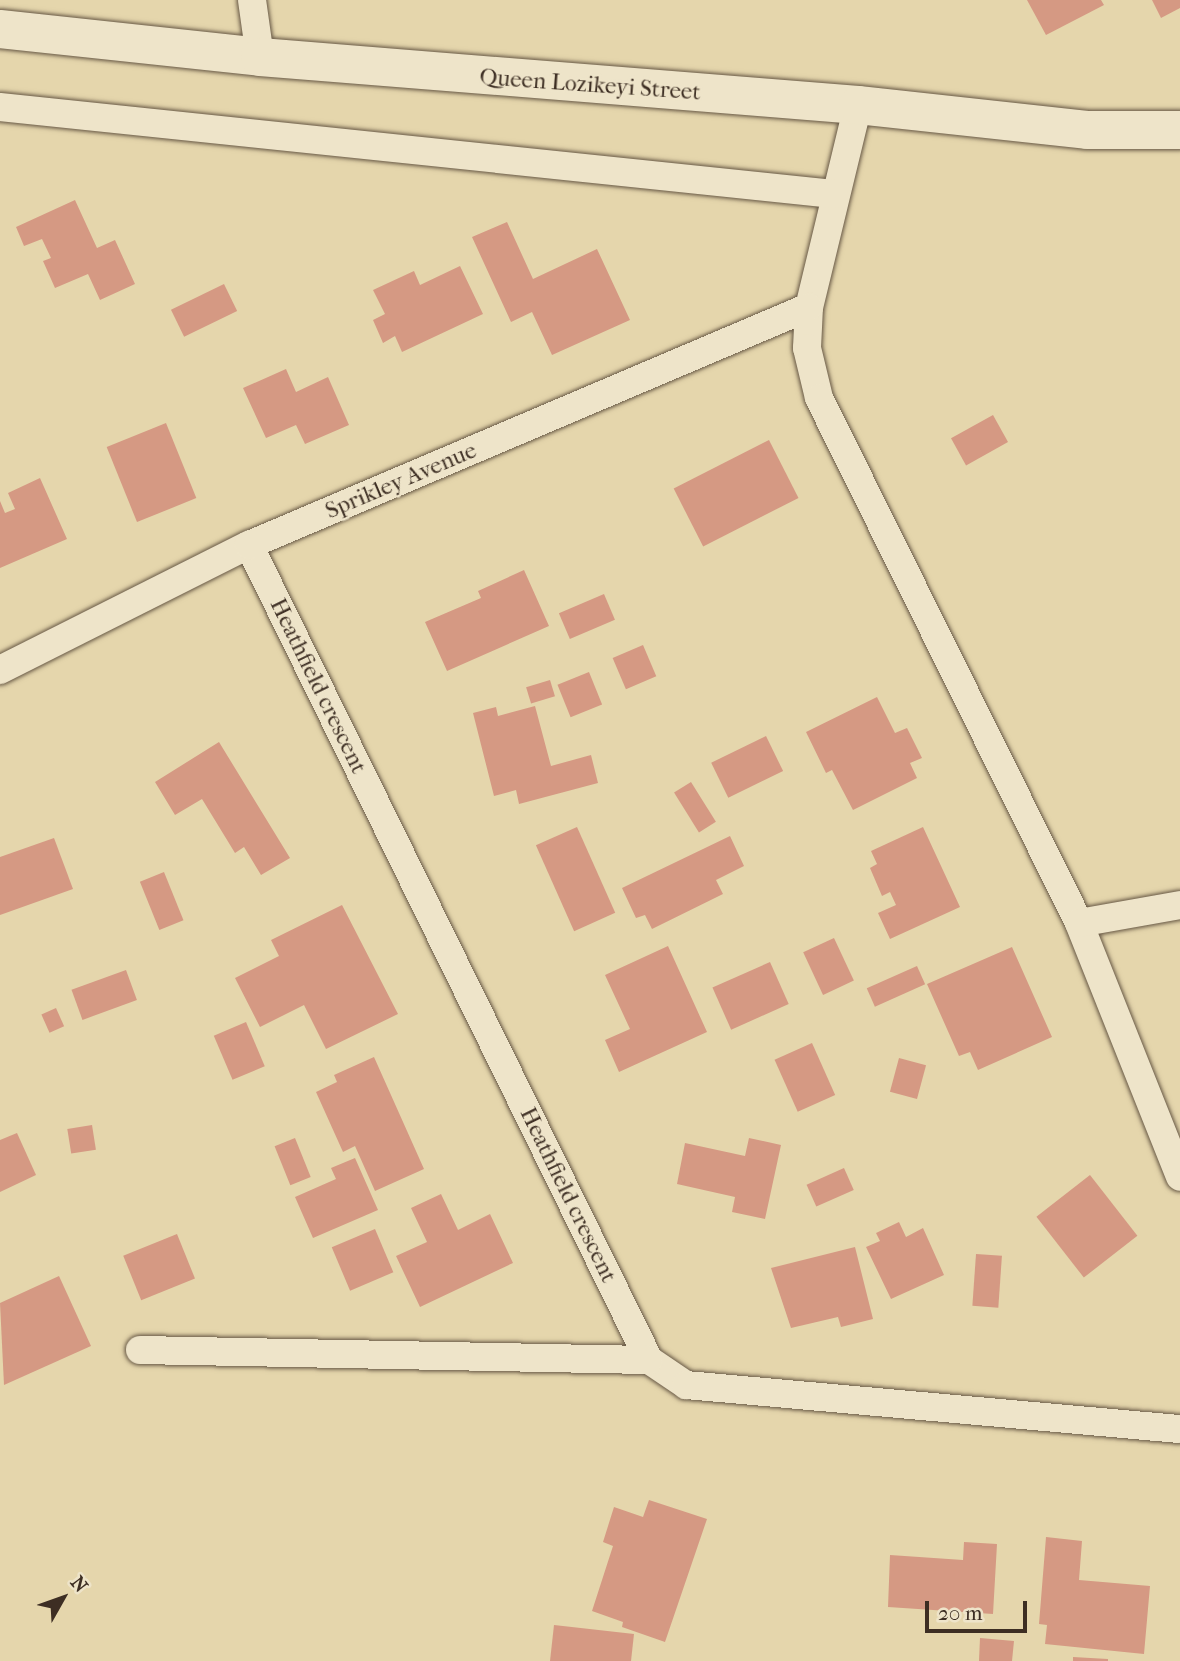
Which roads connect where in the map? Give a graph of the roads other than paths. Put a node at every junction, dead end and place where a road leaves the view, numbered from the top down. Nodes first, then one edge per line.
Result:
1 (252, 0) edge
2 (2, 31) edge
3 (260, 57) junction
4 (858, 105) junction
5 (0, 107) edge
6 (1180, 130) edge
7 (834, 194) junction
8 (809, 307) junction
9 (249, 545) junction
10 (0, 670) edge
11 (1180, 905) edge
12 (1079, 923) junction
13 (1180, 1177) edge
14 (140, 1350) dead end
15 (649, 1360) junction
16 (1180, 1430) edge

1 - 3 street
2 - 3 main road, Queen Lozikeyi Street
3 - 4 main road, Queen Lozikeyi Street
4 - 6 main road, Queen Lozikeyi Street
4 - 7 street
5 - 7 street
7 - 8 street
8 - 9 street, Sprikley Avenue
8 - 12 street
9 - 10 street, Sprikley Avenue
9 - 15 street, Heathfield crescent
11 - 12 street
12 - 13 street
14 - 15 street
15 - 16 street

